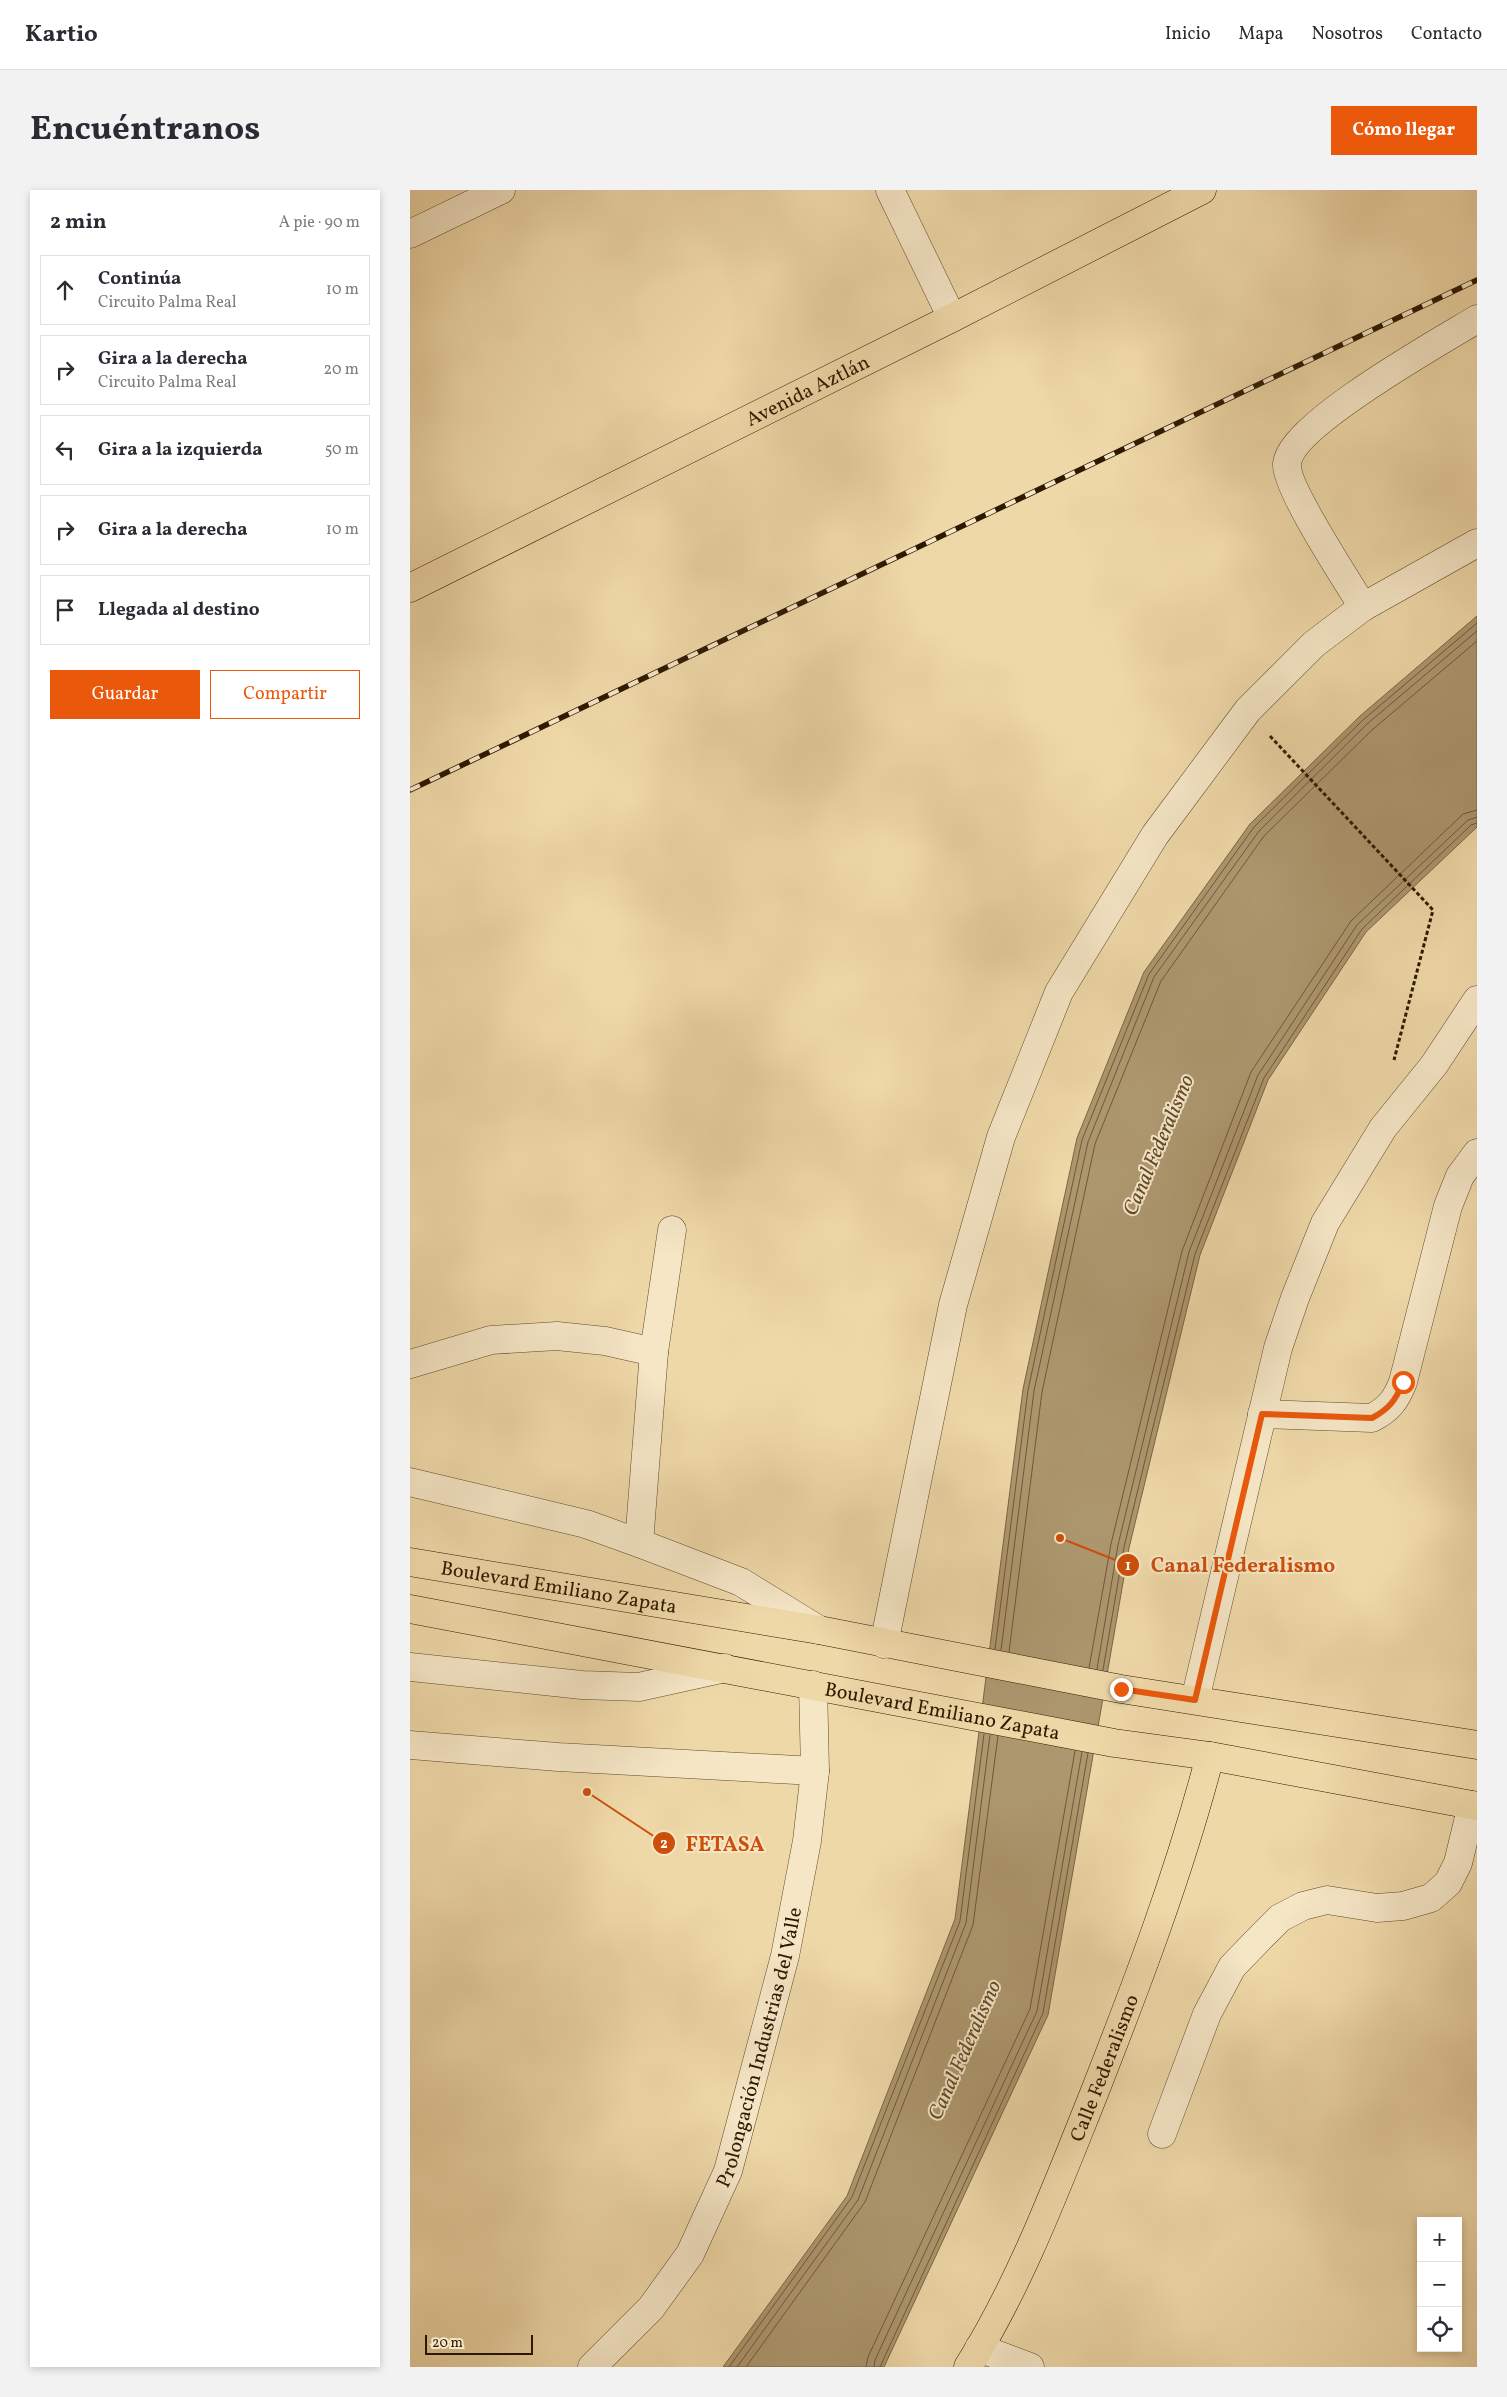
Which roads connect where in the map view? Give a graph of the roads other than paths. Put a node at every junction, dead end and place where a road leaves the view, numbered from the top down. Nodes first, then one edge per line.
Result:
1 (501, 190) edge
2 (890, 190) edge
3 (1202, 190) edge
4 (410, 234) edge
5 (952, 318) junction
6 (1477, 319) edge
7 (1477, 543) edge
8 (411, 585) edge
9 (1363, 607) junction
10 (1477, 1000) edge
11 (1477, 1154) edge
12 (672, 1230) dead end
13 (654, 1352) junction
14 (410, 1364) edge
15 (1262, 1414) junction
16 (410, 1482) edge
17 (639, 1542) junction
18 (410, 1562) edge
19 (410, 1609) edge
20 (819, 1630) junction
21 (884, 1644) junction
22 (410, 1667) edge
23 (726, 1668) junction
24 (813, 1685) junction
25 (1195, 1700) junction
26 (1477, 1745) edge
27 (410, 1746) edge
28 (1210, 1756) junction
29 (815, 1771) junction
30 (1475, 1805) edge
31 (1162, 2134) dead end
32 (974, 2358) edge
33 (592, 2367) edge
34 (1030, 2367) edge

1 - 4 street
2 - 5 street
3 - 5 main road, Avenida Aztlán
5 - 8 main road, Avenida Aztlán
6 - 9 street
7 - 9 street
9 - 21 street
10 - 15 street
11 - 15 street
12 - 13 street
13 - 14 street
13 - 17 street
15 - 25 street
16 - 17 street
17 - 20 street
18 - 20 main road, Boulevard Emiliano Zapata
19 - 23 main road, Boulevard Emiliano Zapata
20 - 21 main road, Boulevard Emiliano Zapata
21 - 25 main road, Boulevard Emiliano Zapata
22 - 23 street
23 - 24 main road, Boulevard Emiliano Zapata
24 - 28 main road, Boulevard Emiliano Zapata
24 - 29 street, Prolongación Industrias del Valle
25 - 26 main road, Boulevard Emiliano Zapata
27 - 29 street
28 - 30 main road, Boulevard Emiliano Zapata
28 - 32 main road, Calle Federalismo
29 - 33 street, Prolongación Industrias del Valle
30 - 31 street
32 - 34 street

